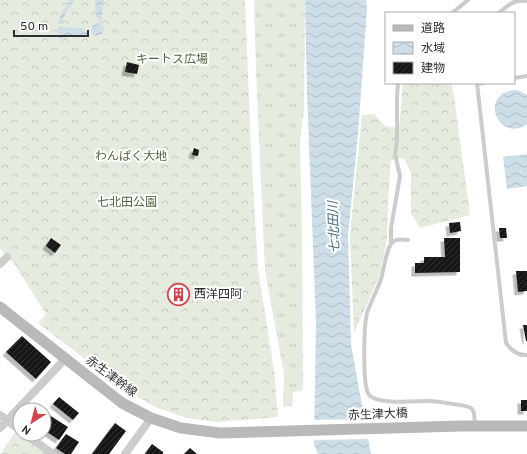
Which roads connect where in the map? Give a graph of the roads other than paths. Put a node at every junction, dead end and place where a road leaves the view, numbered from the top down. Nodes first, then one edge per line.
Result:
1 (468, 0) edge
2 (527, 1) edge
3 (453, 12) edge
4 (500, 12) edge
5 (527, 76) edge
6 (515, 78) edge
7 (398, 84) edge
8 (477, 84) edge
9 (408, 240) dead end
10 (392, 242) junction
11 (7, 257) dead end
12 (0, 264) edge
13 (0, 307) edge
14 (527, 356) edge
15 (65, 359) junction
16 (0, 415) edge
17 (151, 418) junction
18 (7, 421) junction
19 (12, 424) edge
20 (475, 426) junction
21 (527, 426) edge
22 (0, 428) edge
23 (295, 431) joint
24 (36, 442) edge
25 (53, 454) edge
26 (125, 454) edge

1 - 3 lane
2 - 4 lane
5 - 6 lane
7 - 10 lane
8 - 14 lane
9 - 10 lane
10 - 20 lane
11 - 12 street
13 - 15 street, 赤生津幹線
15 - 17 street, 赤生津幹線
15 - 18 street
16 - 18 street
17 - 23 street, 赤生津幹線
17 - 26 street
18 - 19 street
18 - 22 street
20 - 21 street
20 - 23 street, 赤生津大橋
24 - 25 street

